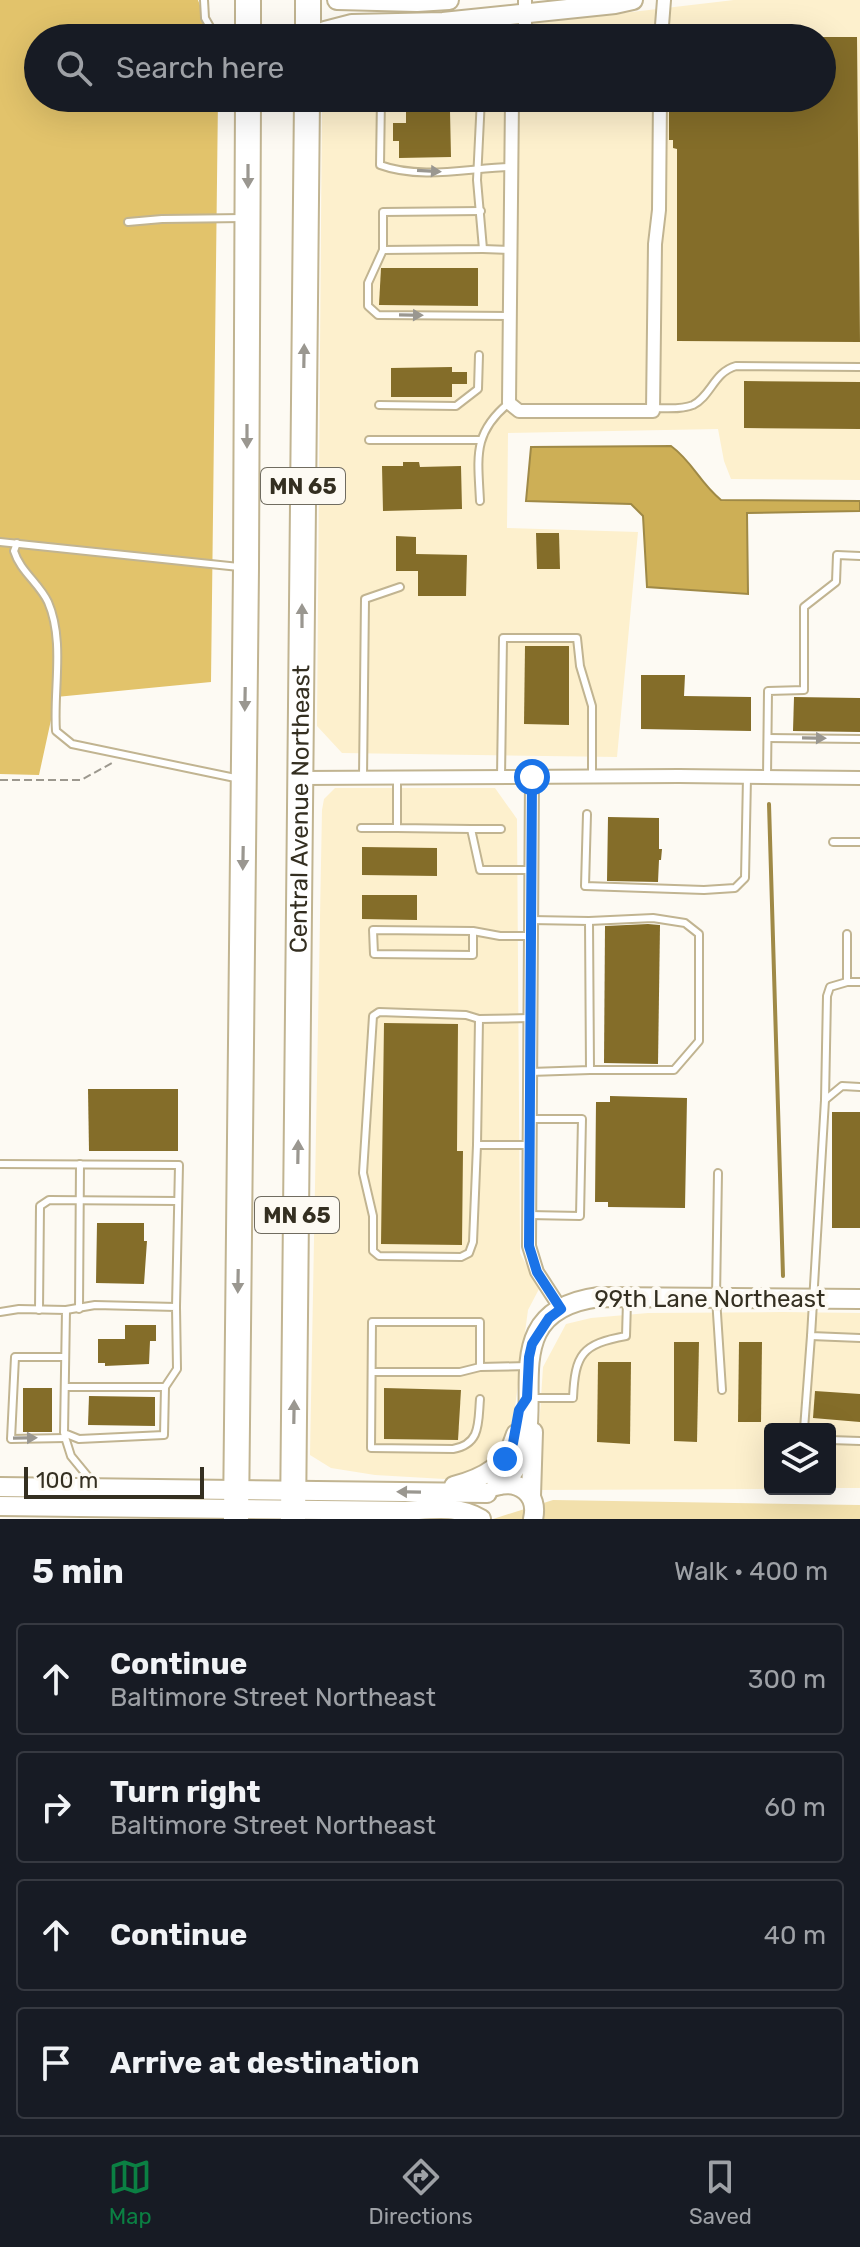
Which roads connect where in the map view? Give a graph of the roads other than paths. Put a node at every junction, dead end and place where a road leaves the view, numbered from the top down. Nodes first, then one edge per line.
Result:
1 (204, 0) edge
2 (248, 0) edge
3 (308, 0) edge
4 (337, 0) edge
5 (449, 0) edge
6 (633, 0) edge
7 (664, 0) edge
8 (380, 1) edge
9 (416, 1) edge
10 (525, 7) edge
11 (443, 22) joint
12 (208, 24) edge
13 (248, 24) edge
14 (308, 24) edge
15 (352, 24) edge
16 (390, 24) joint
17 (662, 24) edge
18 (248, 112) edge
19 (307, 112) edge
20 (381, 112) edge
21 (480, 112) edge
22 (512, 112) edge
23 (660, 112) edge
24 (510, 167) junction
25 (478, 168) junction
26 (481, 211) junction
27 (247, 218) junction
28 (128, 222) dead end
29 (483, 249) junction
30 (383, 250) junction
31 (510, 250) junction
32 (509, 316) junction
33 (479, 355) dead end
34 (860, 367) edge
35 (379, 405) dead end
36 (514, 407) junction
37 (653, 408) junction
38 (369, 440) dead end
39 (480, 440) junction
40 (480, 501) dead end
41 (0, 542) edge
42 (17, 543) junction
43 (860, 556) edge
44 (246, 568) junction
45 (400, 587) dead end
46 (768, 738) junction
47 (860, 739) edge
48 (592, 776) junction
49 (397, 777) junction
50 (501, 777) junction
51 (532, 777) junction
52 (747, 777) junction
53 (767, 777) junction
54 (301, 778) junction
55 (363, 778) junction
56 (860, 778) edge
57 (244, 780) junction
58 (587, 814) dead end
59 (361, 828) dead end
60 (397, 828) junction
61 (471, 829) junction
62 (501, 829) dead end
63 (833, 842) dead end
64 (860, 842) edge
65 (531, 870) junction
66 (531, 920) junction
67 (589, 921) junction
68 (473, 931) junction
69 (847, 934) dead end
70 (531, 936) junction
71 (847, 982) junction
72 (860, 982) edge
73 (530, 1018) junction
74 (479, 1019) junction
75 (590, 1070) junction
76 (530, 1072) junction
77 (860, 1087) edge
78 (825, 1100) junction
79 (530, 1119) junction
80 (477, 1145) junction
81 (529, 1145) junction
82 (0, 1164) edge
83 (80, 1164) junction
84 (718, 1173) dead end
85 (80, 1201) junction
86 (178, 1201) junction
87 (529, 1215) junction
88 (627, 1297) junction
89 (716, 1298) junction
90 (814, 1298) junction
91 (860, 1299) edge
92 (176, 1307) junction
93 (79, 1309) junction
94 (561, 1309) junction
95 (39, 1310) junction
96 (66, 1310) junction
97 (0, 1312) edge
98 (811, 1336) junction
99 (860, 1338) edge
100 (65, 1357) junction
101 (528, 1366) junction
102 (480, 1367) junction
103 (372, 1372) junction
104 (65, 1387) junction
105 (165, 1387) junction
106 (722, 1390) dead end
107 (527, 1398) junction
108 (480, 1399) dead end
109 (804, 1423) edge
110 (65, 1435) junction
111 (836, 1440) edge
112 (860, 1441) edge
113 (0, 1487) edge
114 (65, 1487) junction
115 (98, 1488) junction
116 (493, 1489) junction
117 (441, 1492) junction
118 (531, 1496) junction
119 (0, 1506) edge
120 (236, 1506) edge
121 (293, 1506) edge
122 (67, 1512) edge
123 (482, 1519) edge
124 (533, 1519) edge

1 - 12 lane
2 - 13 highway
3 - 14 highway
4 - 8 street
5 - 9 street
6 - 10 street
7 - 17 street
8 - 9 street
10 - 11 street
11 - 16 street
15 - 16 street
18 -> 27 highway, MN 65
54 -> 19 highway, Central Avenue Northeast / MN 65
20 -> 25 lane
21 - 25 lane
22 - 24 street
23 - 37 street
24 - 25 lane
24 - 31 street
25 - 26 lane
26 - 29 lane
26 - 30 lane
27 - 28 lane
27 -> 44 highway, MN 65
29 - 30 lane
29 - 31 lane
30 -> 32 lane
31 - 32 street
32 - 36 street
33 - 35 lane
34 - 37 lane
36 - 37 street
36 - 39 lane
38 - 39 lane
39 - 40 lane
41 - 42 lane
42 - 44 lane
42 - 57 lane
43 - 46 lane
44 -> 57 highway, MN 65
45 - 55 lane
46 -> 47 lane
46 - 53 lane
48 - 50 lane
48 - 51 street
48 - 52 street
49 - 50 street
49 - 55 street
49 - 60 lane
50 - 51 street
51 - 65 street
52 - 53 street
52 - 58 lane
53 - 56 street
54 - 55 street
121 -> 54 highway, Central Avenue Northeast / MN 65
57 -> 120 highway, MN 65
59 - 60 lane
60 - 61 lane
61 - 62 lane
61 - 65 lane
63 - 64 lane
65 - 66 street
66 - 67 lane
66 - 70 street
67 - 75 lane
67 - 75 lane
68 - 68 lane
68 - 70 lane
69 - 71 lane
70 - 73 street
71 - 72 lane
71 - 78 lane
73 - 74 lane
73 - 76 street
74 - 80 lane
74 - 80 lane
75 - 76 lane
76 - 79 street
77 - 78 lane
78 - 90 lane
79 - 81 street
79 - 87 lane
80 - 81 lane
81 - 87 street
82 - 83 lane
83 - 85 lane
83 - 86 lane
84 - 89 lane
85 - 86 lane
85 - 93 lane
85 - 95 lane
86 - 92 lane
87 - 94 street
88 - 89 street, 99th Lane Northeast
88 - 94 street, 99th Lane Northeast
88 - 107 lane
89 - 90 street, 99th Lane Northeast
89 - 106 lane
90 - 91 street, 99th Lane Northeast
90 - 98 lane
92 - 93 lane
92 - 105 lane
93 - 96 lane
94 - 101 street
95 - 96 lane
95 - 97 lane
96 - 100 lane
98 - 99 lane
98 - 109 lane
100 - 104 lane
100 -> 110 lane
101 - 102 lane
101 - 107 street
102 - 103 lane
102 - 103 lane
103 - 108 lane
104 - 105 lane
104 - 110 lane
105 - 110 lane
107 - 116 street
107 - 117 street
107 - 118 street
110 - 115 lane
111 - 112 lane
113 - 114 street
114 - 115 street
114 - 122 lane
115 - 120 street
116 - 117 street
116 - 118 street
116 - 123 street
117 -> 121 street
118 - 124 street
119 - 122 street
120 - 121 street
120 - 122 street
121 - 123 street

